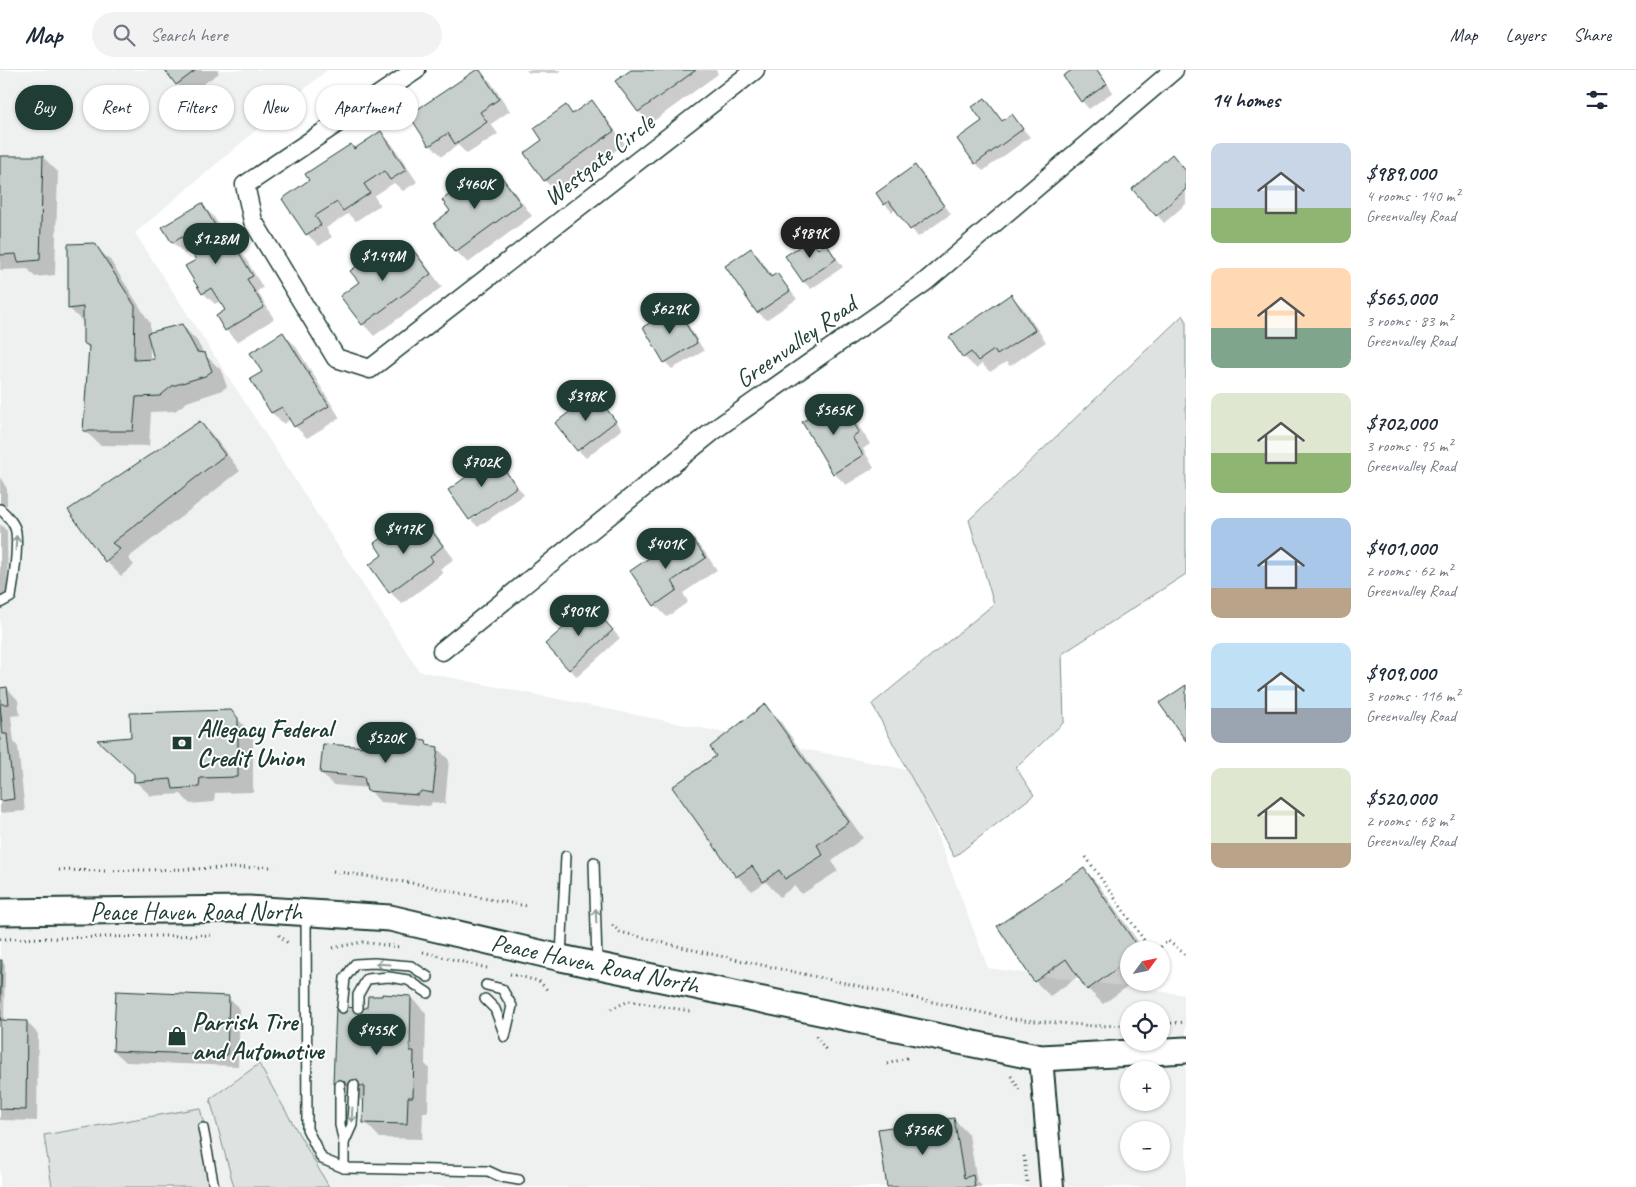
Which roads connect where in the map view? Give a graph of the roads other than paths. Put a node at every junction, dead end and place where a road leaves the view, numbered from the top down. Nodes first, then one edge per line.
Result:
1 (416, 70) edge
2 (755, 70) edge
3 (1174, 70) edge
4 (0, 509) edge
5 (0, 603) edge
6 (442, 651) dead end
7 (566, 856) dead end
8 (594, 862) dead end
9 (0, 912) edge
10 (306, 913) junction
11 (561, 958) junction
12 (597, 965) junction
13 (428, 977) dead end
14 (486, 985) dead end
15 (428, 993) dead end
16 (485, 999) dead end
17 (342, 1008) dead end
18 (358, 1008) dead end
19 (1186, 1050) edge
20 (1041, 1058) junction
21 (340, 1085) dead end
22 (354, 1085) dead end
23 (202, 1128) dead end
24 (344, 1143) junction
25 (344, 1168) junction
26 (519, 1180) dead end
27 (214, 1187) edge
28 (1052, 1187) edge

1 - 2 street, Westgate Circle
3 - 6 street, Greenvalley Road
5 -> 4 lane
7 - 11 lane
12 -> 8 lane
9 - 10 main road, Peace Haven Road North
10 - 11 main road, Peace Haven Road North
10 - 25 lane
11 - 12 main road, Peace Haven Road North
12 - 20 main road, Peace Haven Road North
13 -> 17 lane
14 - 16 lane
15 - 18 lane
19 - 20 main road, Peace Haven Road North
20 - 28 street
21 - 24 lane
22 -> 24 lane
23 - 27 lane
24 - 25 lane
25 - 26 lane

